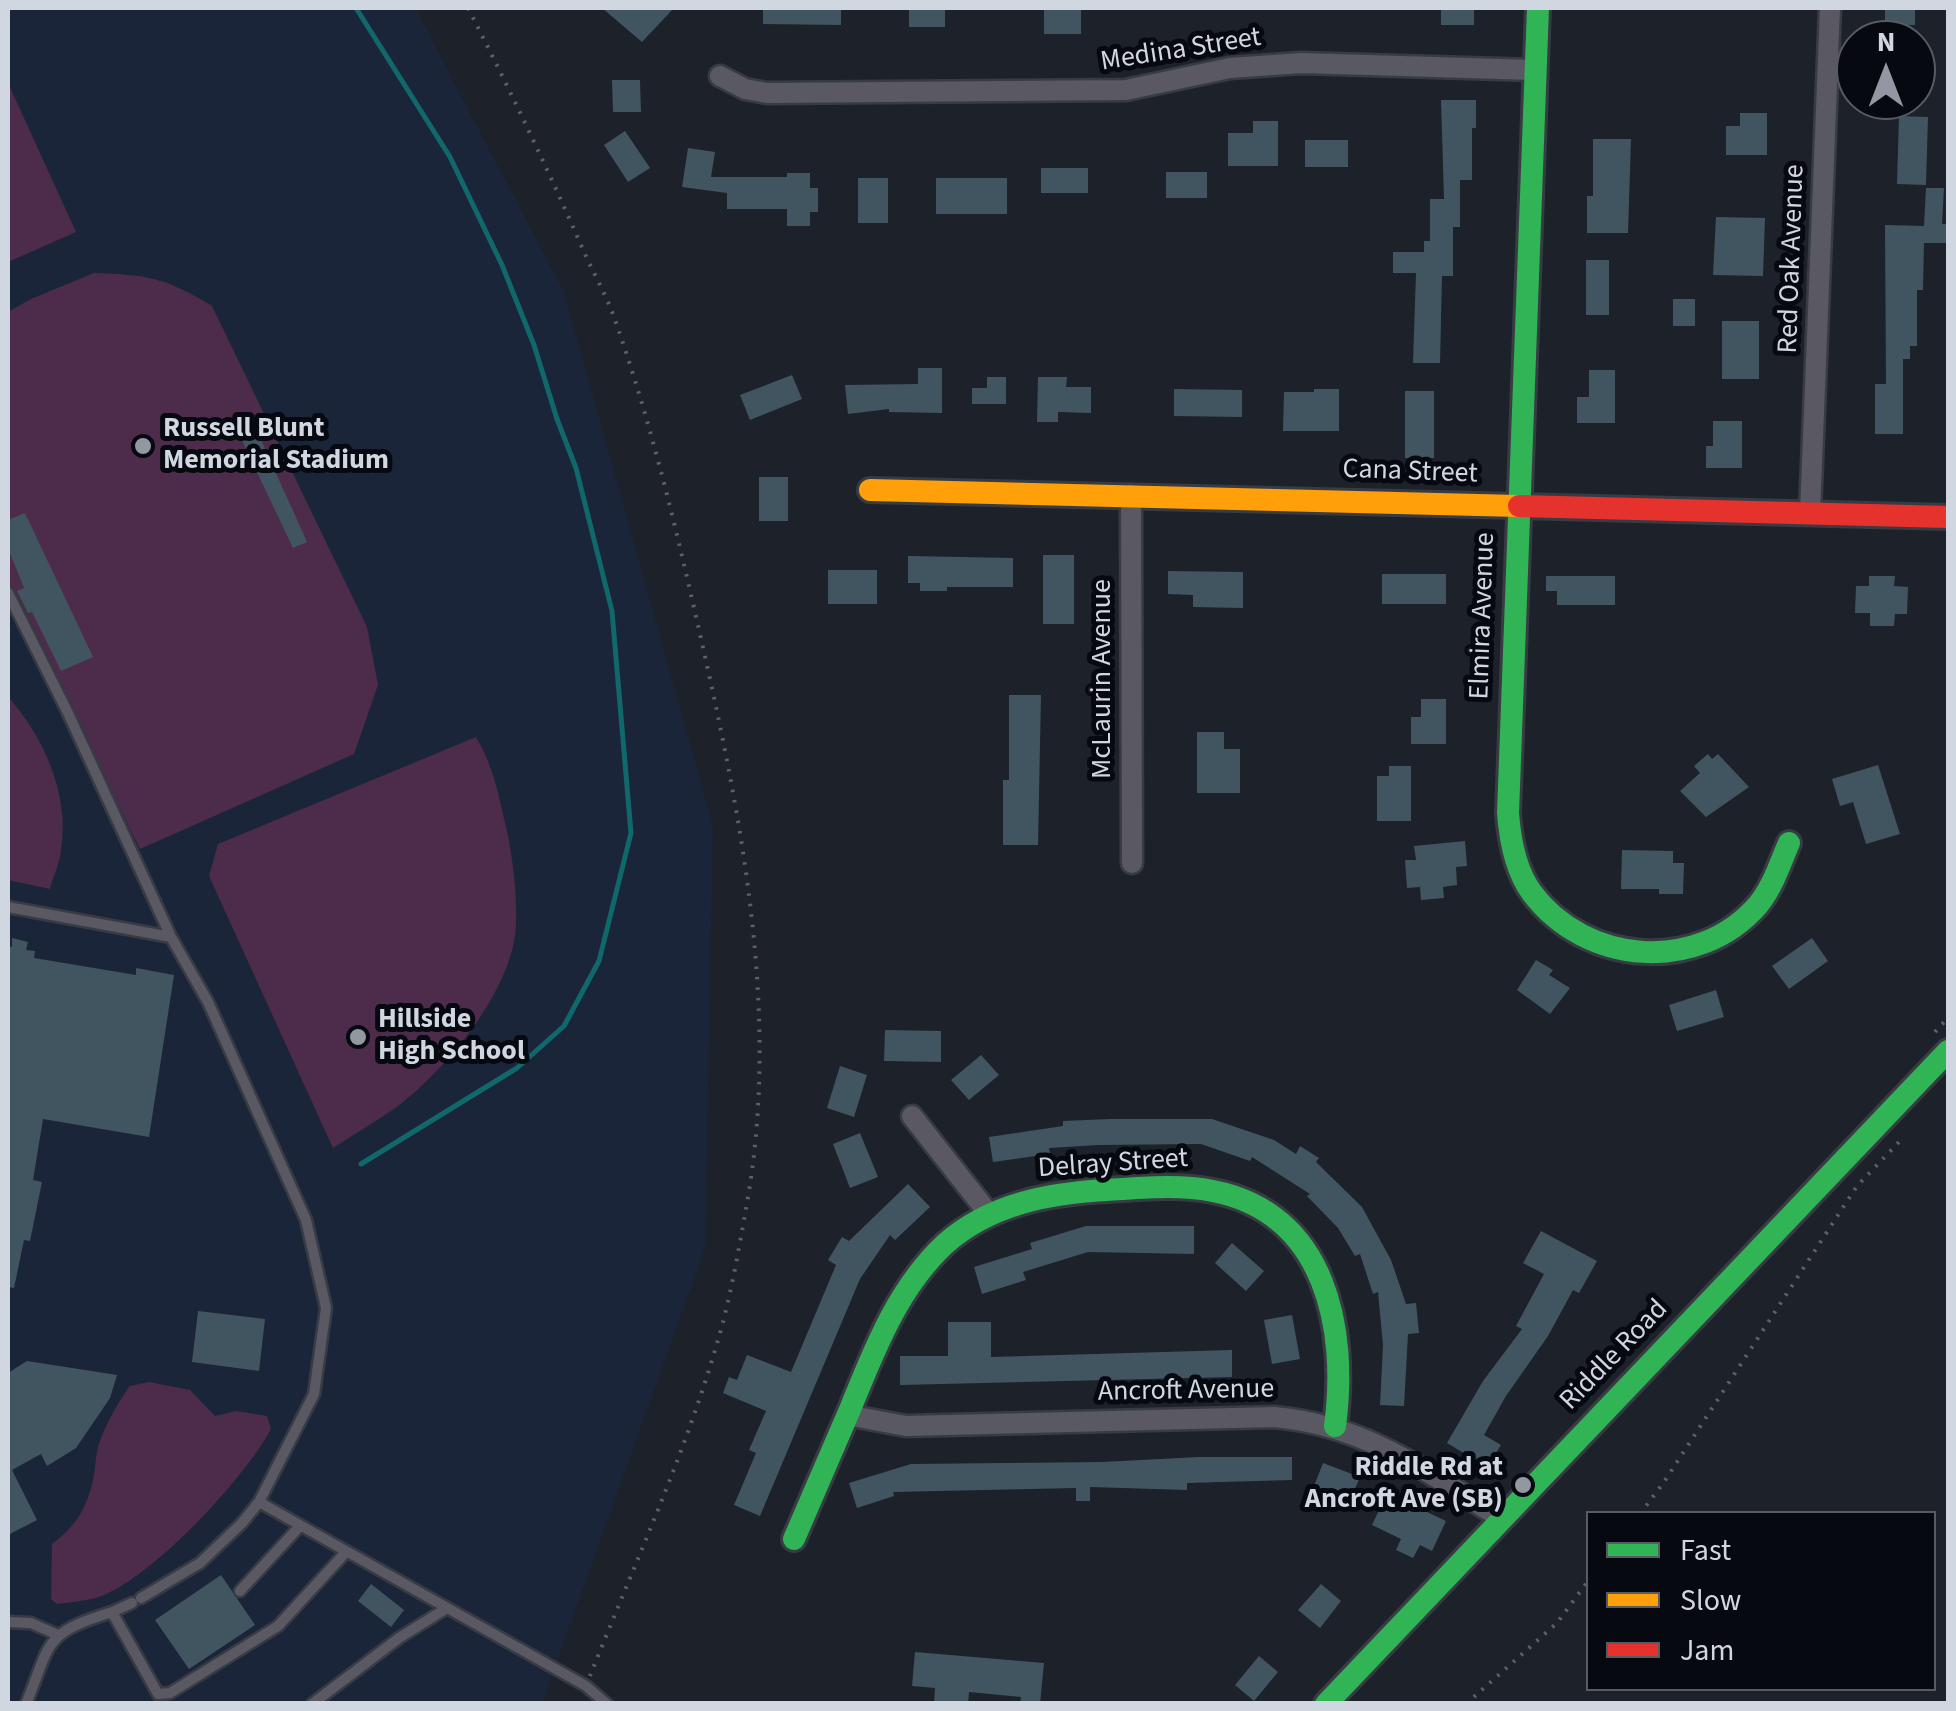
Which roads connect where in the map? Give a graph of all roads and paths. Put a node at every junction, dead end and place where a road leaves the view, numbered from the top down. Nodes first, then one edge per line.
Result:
1 (468, 8) edge
2 (1538, 8) edge
3 (1830, 8) edge
4 (1534, 70) junction
5 (720, 76) dead end
6 (870, 490) dead end
7 (1131, 495) junction
8 (1518, 506) junction
9 (1810, 513) junction
10 (1948, 517) edge
11 (8, 592) edge
12 (1789, 843) dead end
13 (1132, 864) dead end
14 (8, 906) edge
15 (170, 937) junction
16 (1948, 1018) edge
17 (1924, 1045) dead end
18 (1948, 1051) edge
19 (1893, 1112) junction
20 (912, 1116) dead end
21 (989, 1214) junction
22 (847, 1415) junction
23 (1335, 1426) junction
24 (258, 1502) junction
25 (1642, 1511) edge
26 (1502, 1519) junction
27 (300, 1526) junction
28 (794, 1539) dead end
29 (346, 1552) junction
30 (1586, 1585) edge
31 (240, 1591) dead end
32 (447, 1608) junction
33 (112, 1612) junction
34 (8, 1622) edge
35 (58, 1635) junction
36 (586, 1686) junction
37 (26, 1704) edge
38 (312, 1704) edge
39 (606, 1704) edge
40 (1326, 1704) edge
41 (1466, 1704) edge

1 - 36 path
2 - 4 street, Elmira Avenue
3 - 9 street, Red Oak Avenue
4 - 5 street, Medina Street
4 - 8 street, Elmira Avenue
6 - 7 street, Cana Street
7 - 8 street, Cana Street
7 - 13 street, McLaurin Avenue
8 - 9 street, Cana Street
8 - 12 street, Elmira Avenue
9 - 10 street, Cana Street
11 - 15 lane
14 - 15 lane
15 - 24 lane
16 - 17 path
18 - 19 street, Riddle Road
19 - 25 path
19 - 26 street, Riddle Road
20 - 21 street
21 - 22 street, Delray Street
21 - 23 street, Delray Street
22 - 23 street, Ancroft Avenue
22 - 28 street, Delray Street
23 - 26 street, Ancroft Avenue
24 - 27 lane
24 - 33 lane
26 - 40 street, Riddle Road
27 - 29 lane
27 - 31 lane
29 - 32 lane
29 - 33 lane
30 - 41 path
32 - 36 lane
32 - 38 lane
33 - 35 lane
34 - 35 lane
35 - 37 lane
36 - 39 lane

